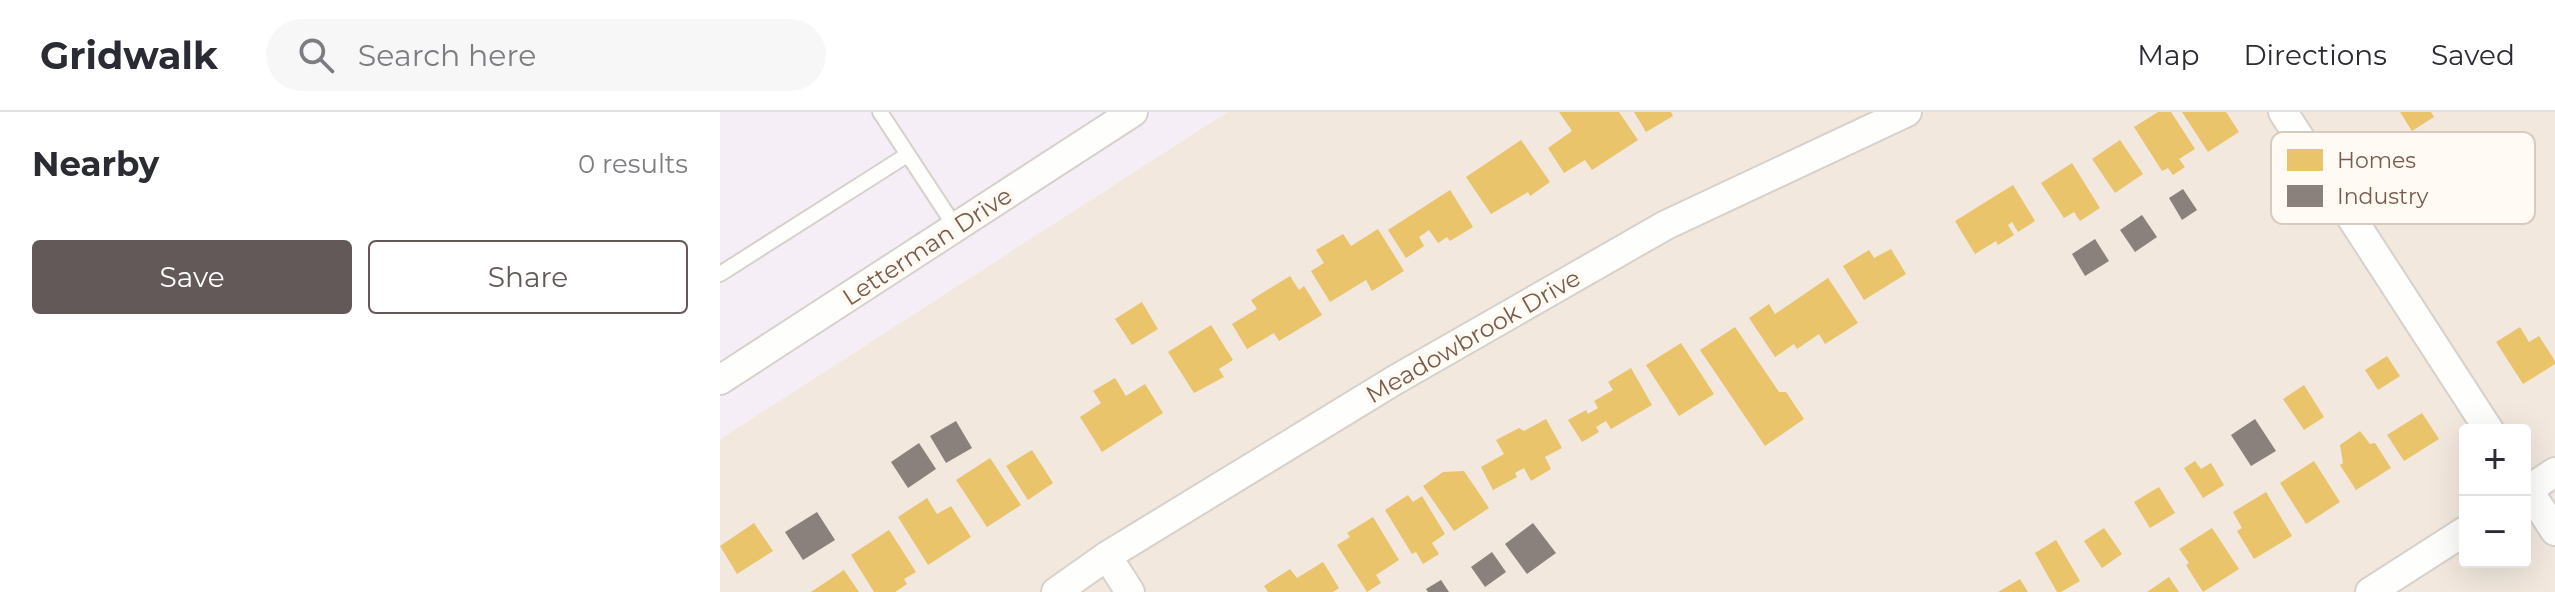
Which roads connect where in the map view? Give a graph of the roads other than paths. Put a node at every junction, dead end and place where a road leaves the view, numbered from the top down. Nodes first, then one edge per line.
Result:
1 (880, 112) edge
2 (1133, 112) edge
3 (1907, 112) edge
4 (2283, 112) edge
5 (2296, 132) edge
6 (907, 155) junction
7 (2356, 224) edge
8 (956, 228) junction
9 (720, 274) edge
10 (720, 380) edge
11 (2485, 424) edge
12 (2555, 472) edge
13 (2531, 486) edge
14 (2531, 496) edge
15 (2555, 531) edge
16 (2459, 535) edge
17 (1107, 556) junction
18 (1056, 592) edge
19 (1130, 592) edge
20 (2370, 592) edge

1 - 6 lane
2 - 8 street, Letterman Drive
3 - 17 street, Meadowbrook Drive
4 - 5 street
6 - 8 lane
6 - 9 lane
7 - 11 street
8 - 10 street, Letterman Drive
12 - 13 street
14 - 15 street
16 - 20 street
17 - 18 street, Meadowbrook Drive
17 - 19 street

